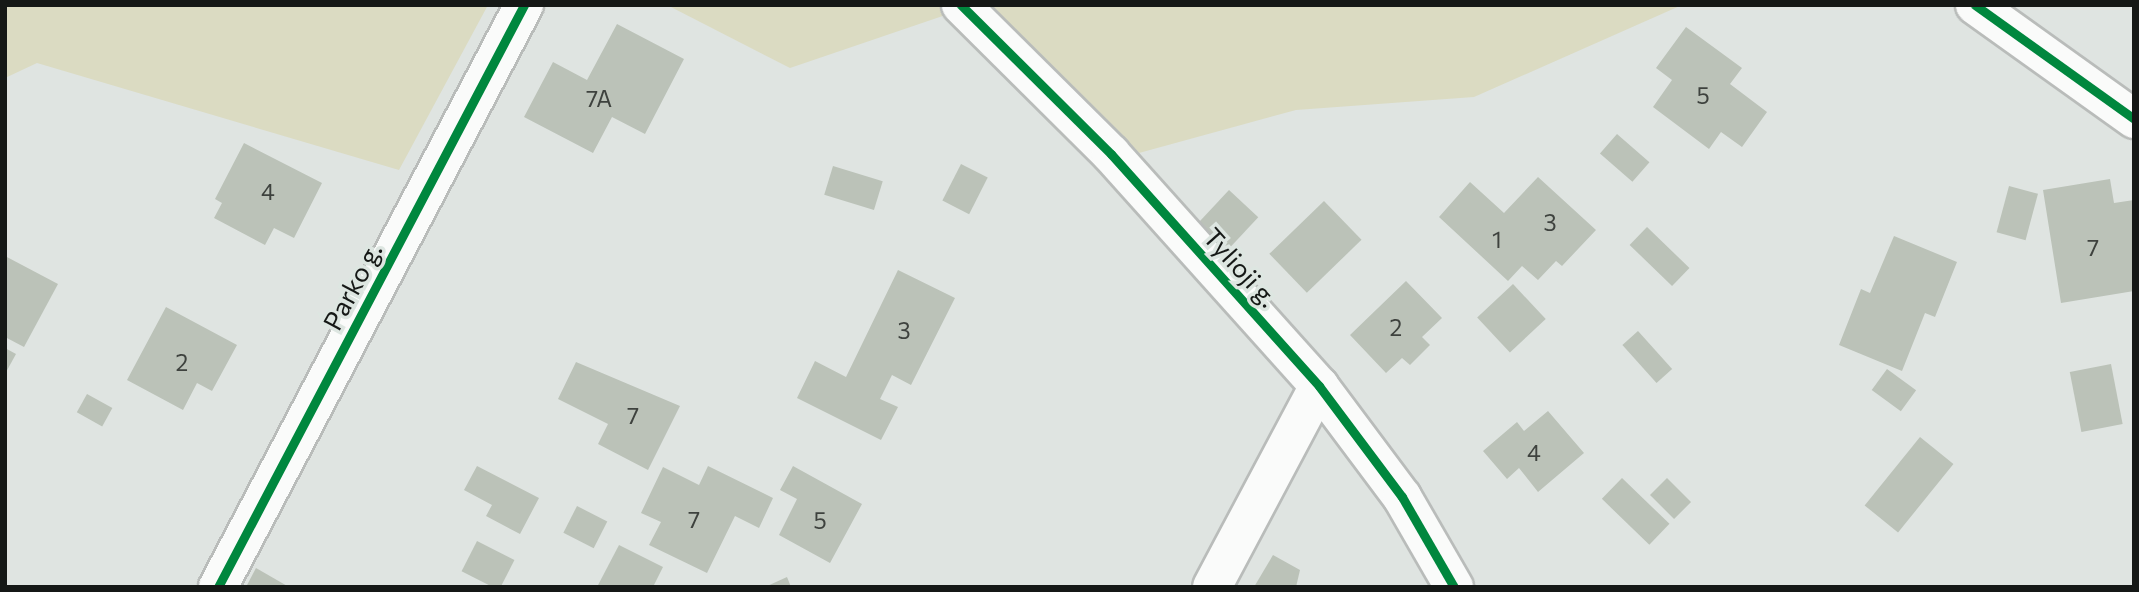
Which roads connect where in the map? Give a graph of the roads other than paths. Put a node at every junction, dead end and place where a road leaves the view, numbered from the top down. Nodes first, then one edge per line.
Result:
1 (524, 5) edge
2 (961, 5) edge
3 (1975, 5) edge
4 (2134, 119) edge
5 (1319, 386) junction
6 (218, 587) edge
7 (1212, 587) edge
8 (1454, 587) edge

1 - 6 street, Parko g.
2 - 5 street, Tylioji g.
3 - 4 street
5 - 7 street
5 - 8 street, Tylioji g.

